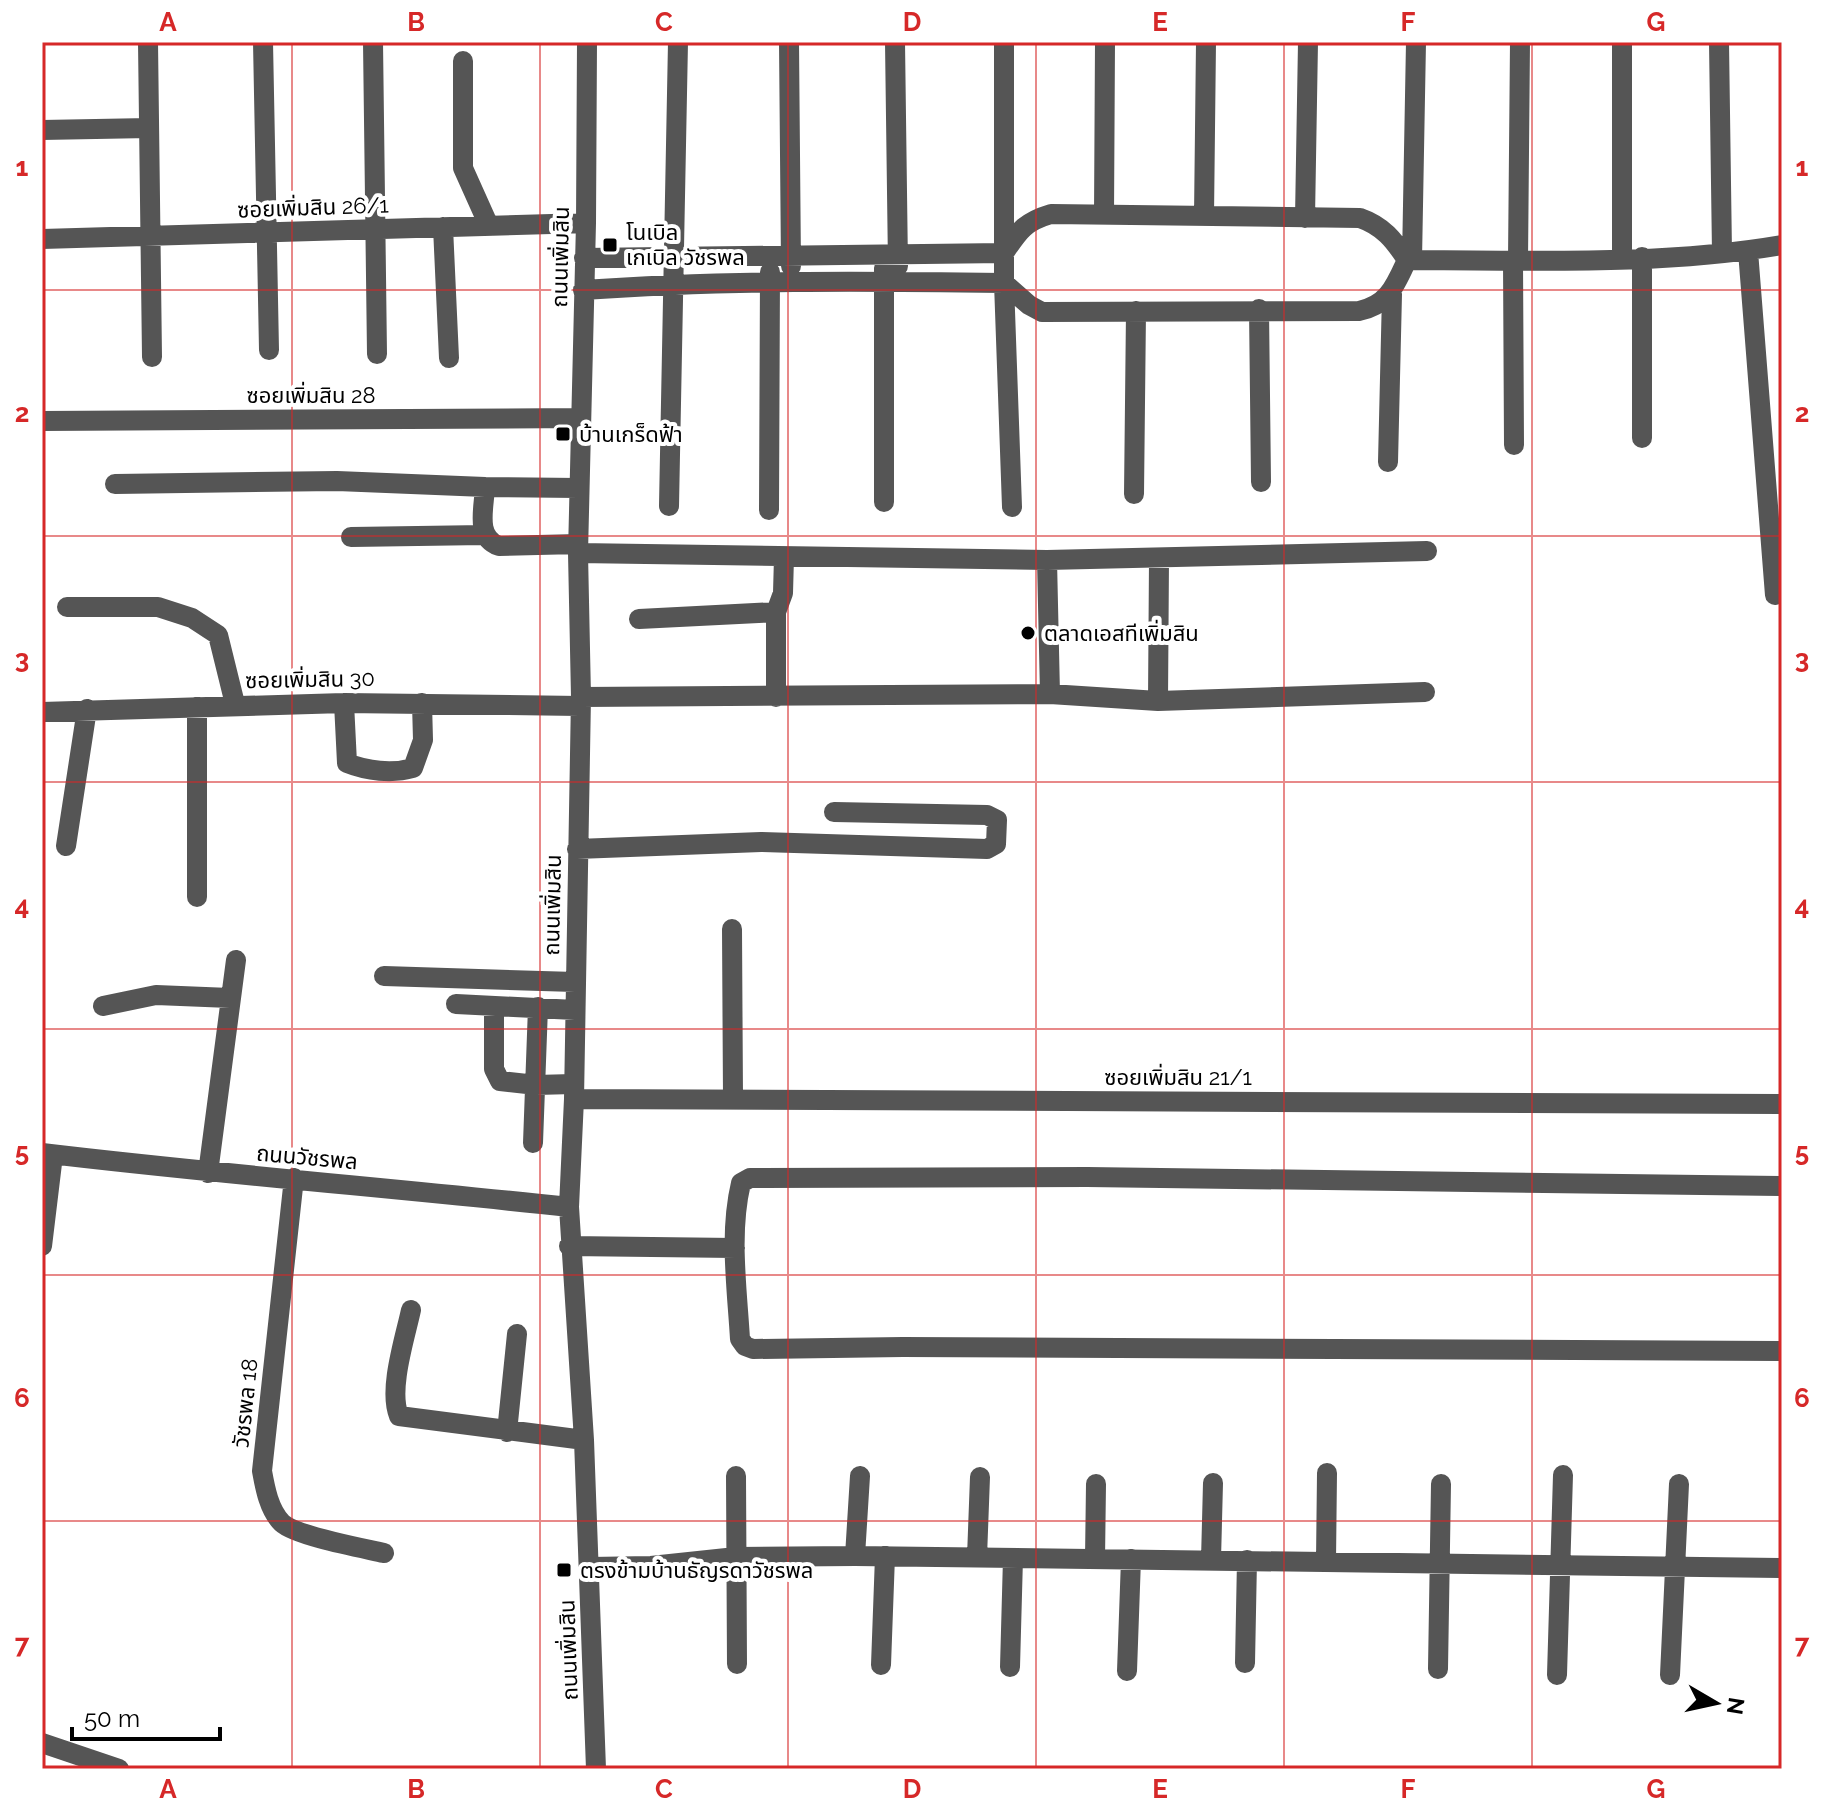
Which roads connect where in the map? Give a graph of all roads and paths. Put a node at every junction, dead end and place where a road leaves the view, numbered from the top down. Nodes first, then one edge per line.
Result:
1 (148, 42) edge
2 (263, 42) edge
3 (373, 42) edge
4 (587, 42) edge
5 (678, 42) edge
6 (789, 42) edge
7 (895, 42) edge
8 (1004, 42) edge
9 (1105, 42) edge
10 (1206, 42) edge
11 (1308, 42) edge
12 (1416, 42) edge
13 (1520, 42) edge
14 (1622, 42) edge
15 (1719, 42) edge
16 (463, 61) dead end
17 (149, 128) junction
18 (42, 130) edge
19 (1104, 215) junction
20 (1204, 216) junction
21 (1305, 218) junction
22 (586, 223) junction
23 (489, 226) junction
24 (443, 227) junction
25 (376, 229) junction
26 (267, 232) junction
27 (150, 236) junction
28 (42, 239) edge
29 (1782, 245) edge
30 (1748, 251) junction
31 (1004, 253) junction
32 (1722, 253) junction
33 (674, 256) junction
34 (781, 256) junction
35 (891, 256) junction
36 (1632, 257) junction
37 (584, 258) junction
38 (1410, 260) junction
39 (1515, 261) junction
40 (892, 281) junction
41 (770, 283) junction
42 (791, 283) junction
43 (1004, 283) junction
44 (673, 286) junction
45 (583, 290) junction
46 (1392, 294) junction
47 (1259, 309) junction
48 (1136, 311) junction
49 (269, 350) dead end
50 (377, 354) dead end
51 (152, 357) dead end
52 (449, 358) dead end
53 (581, 418) junction
54 (42, 421) edge
55 (1642, 438) dead end
56 (1514, 445) dead end
57 (1388, 462) dead end
58 (1261, 482) dead end
59 (115, 484) dead end
60 (485, 487) junction
61 (578, 488) junction
62 (1134, 494) dead end
63 (884, 502) dead end
64 (669, 506) dead end
65 (1012, 507) dead end
66 (769, 510) dead end
67 (484, 535) junction
68 (351, 537) dead end
69 (578, 549) junction
70 (1427, 551) dead end
71 (784, 557) junction
72 (1159, 559) junction
73 (1047, 560) junction
74 (1775, 595) dead end
75 (67, 607) dead end
76 (776, 612) junction
77 (639, 619) dead end
78 (1425, 692) dead end
79 (1050, 694) junction
80 (776, 697) junction
81 (1158, 701) junction
82 (580, 702) junction
83 (344, 703) junction
84 (422, 703) junction
85 (235, 704) junction
86 (197, 707) junction
87 (87, 709) junction
88 (42, 712) edge
89 (834, 812) dead end
90 (66, 846) dead end
91 (577, 849) junction
92 (197, 897) dead end
93 (732, 929) dead end
94 (236, 960) dead end
95 (384, 976) dead end
96 (575, 982) junction
97 (230, 998) junction
98 (456, 1004) dead end
99 (103, 1006) dead end
100 (494, 1007) junction
101 (538, 1007) junction
102 (575, 1010) junction
103 (536, 1085) junction
104 (574, 1092) junction
105 (733, 1098) junction
106 (1782, 1104) edge
107 (533, 1143) dead end
108 (48, 1154) edge
109 (208, 1173) junction
110 (294, 1178) junction
111 (1782, 1186) edge
112 (569, 1207) junction
113 (42, 1246) edge
114 (569, 1246) junction
115 (735, 1248) junction
116 (411, 1310) dead end
117 (517, 1334) dead end
118 (1782, 1351) edge
119 (507, 1432) junction
120 (584, 1440) junction
121 (1327, 1473) dead end
122 (1563, 1475) dead end
123 (736, 1476) dead end
124 (860, 1476) dead end
125 (980, 1477) dead end
126 (1213, 1483) dead end
127 (1096, 1484) dead end
128 (1441, 1484) dead end
129 (1679, 1484) dead end
130 (384, 1553) dead end
131 (855, 1556) junction
132 (885, 1556) junction
133 (736, 1557) junction
134 (977, 1557) junction
135 (1013, 1558) junction
136 (1095, 1559) junction
137 (1131, 1559) junction
138 (1211, 1560) junction
139 (1247, 1560) junction
140 (1326, 1561) junction
141 (1440, 1564) junction
142 (1561, 1564) junction
143 (1675, 1565) junction
144 (590, 1567) junction
145 (1782, 1568) edge
146 (1245, 1663) dead end
147 (737, 1664) dead end
148 (881, 1665) dead end
149 (1010, 1667) dead end
150 (1438, 1669) dead end
151 (1127, 1671) dead end
152 (1557, 1675) dead end
153 (1670, 1675) dead end
154 (42, 1743) edge
155 (119, 1769) edge
156 (596, 1769) edge

1 - 17 street
2 - 26 street
3 - 25 street
4 - 22 street, ถนนเพิ่มสิน
5 - 33 street
6 - 34 street
7 - 35 street
8 - 31 street
9 - 19 street
10 - 20 street
11 - 21 street
12 - 38 street
13 - 39 street
14 - 36 street
15 - 32 street
16 - 23 street
17 - 18 street
17 - 27 street
19 - 20 street
19 - 31 street
20 - 21 street
21 - 38 street
22 - 23 street, ซอยเพิ่มสิน 26/1
22 - 37 street, ถนนเพิ่มสิน
23 - 24 street, ซอยเพิ่มสิน 26/1
24 - 25 street, ซอยเพิ่มสิน 26/1
24 - 52 street
25 - 26 street, ซอยเพิ่มสิน 26/1
25 - 50 street
26 - 27 street, ซอยเพิ่มสิน 26/1
26 - 49 street
27 - 28 street, ซอยเพิ่มสิน 26/1
27 - 51 street
29 - 30 street
30 - 32 street
30 - 74 street
31 - 35 street
31 - 43 street
32 - 36 street
33 - 34 street
33 - 37 street
33 - 44 street
34 - 35 street
34 - 41 street
34 - 42 street
35 - 40 street
36 - 39 street
36 - 55 street
37 - 45 street, ถนนเพิ่มสิน
38 - 39 street
38 - 46 street
39 - 56 street
40 - 42 street
40 - 43 street
40 - 63 street
41 - 42 street
41 - 44 street
41 - 66 street
43 - 48 street
43 - 65 street
44 - 45 street
44 - 64 street
45 - 53 street, ถนนเพิ่มสิน
46 - 47 street
46 - 57 street
47 - 48 street
47 - 58 street
48 - 62 street
53 - 54 street, ซอยเพิ่มสิน 28
53 - 61 street, ถนนเพิ่มสิน
59 - 60 street
60 - 61 street
60 - 67 street
61 - 69 street, ถนนเพิ่มสิน
67 - 68 street
67 - 69 street
69 - 71 street
69 - 82 street, ถนนเพิ่มสิน
70 - 72 street
71 - 73 street
71 - 76 street
72 - 73 street
72 - 81 street
73 - 79 street
75 - 85 street
76 - 77 street
76 - 80 street
78 - 81 street, ซอยเพิ่มสิน 30
79 - 80 street, ซอยเพิ่มสิน 30
79 - 81 street, ซอยเพิ่มสิน 30
80 - 82 street, ซอยเพิ่มสิน 30
82 - 84 street, ซอยเพิ่มสิน 30
82 - 91 street, ถนนเพิ่มสิน
83 - 84 street, ซอยเพิ่มสิน 30
83 - 84 street
83 - 85 street, ซอยเพิ่มสิน 30
85 - 86 street, ซอยเพิ่มสิน 30
86 - 87 street, ซอยเพิ่มสิน 30
86 - 92 street
87 - 88 street, ซอยเพิ่มสิน 30
87 - 90 street
89 - 91 street
91 - 96 street, ถนนเพิ่มสิน
93 - 105 street
94 - 97 street
95 - 96 street
96 - 102 street, ถนนเพิ่มสิน
97 - 99 street
97 - 109 street
98 - 100 street
100 - 101 street
100 - 103 street, ซอยเพิ่มสิน 21/1
101 - 102 street
101 - 103 street
102 - 104 street, ถนนเพิ่มสิน
103 - 104 street, ซอยเพิ่มสิน 21/1
103 - 107 street
104 - 105 street, ซอยเพิ่มสิน 21/1
104 - 112 street, ถนนเพิ่มสิน
105 - 106 street, ซอยเพิ่มสิน 21/1
108 - 109 street, ถนนวัชรพล
108 - 113 street
109 - 110 street, ถนนวัชรพล
110 - 112 street, ถนนวัชรพล
110 - 130 street, วัชรพล 18
111 - 115 street
112 - 114 street, ถนนเพิ่มสิน
114 - 115 street
114 - 120 street, ถนนเพิ่มสิน
115 - 118 street
116 - 119 street
117 - 119 street
119 - 120 street
120 - 144 street, ถนนเพิ่มสิน
121 - 140 street
122 - 142 street
123 - 133 street
124 - 131 street
125 - 134 street
126 - 138 street
127 - 136 street
128 - 141 street
129 - 143 street
131 - 132 street
131 - 133 street
132 - 134 street
132 - 148 street
133 - 144 street
133 - 147 street
134 - 135 street
135 - 136 street
135 - 149 street
136 - 137 street
137 - 138 street
137 - 151 street
138 - 139 street
139 - 140 street
139 - 146 street
140 - 141 street
141 - 142 street
141 - 150 street
142 - 143 street
142 - 152 street
143 - 145 street
143 - 153 street
144 - 156 street, ถนนเพิ่มสิน
154 - 155 street

